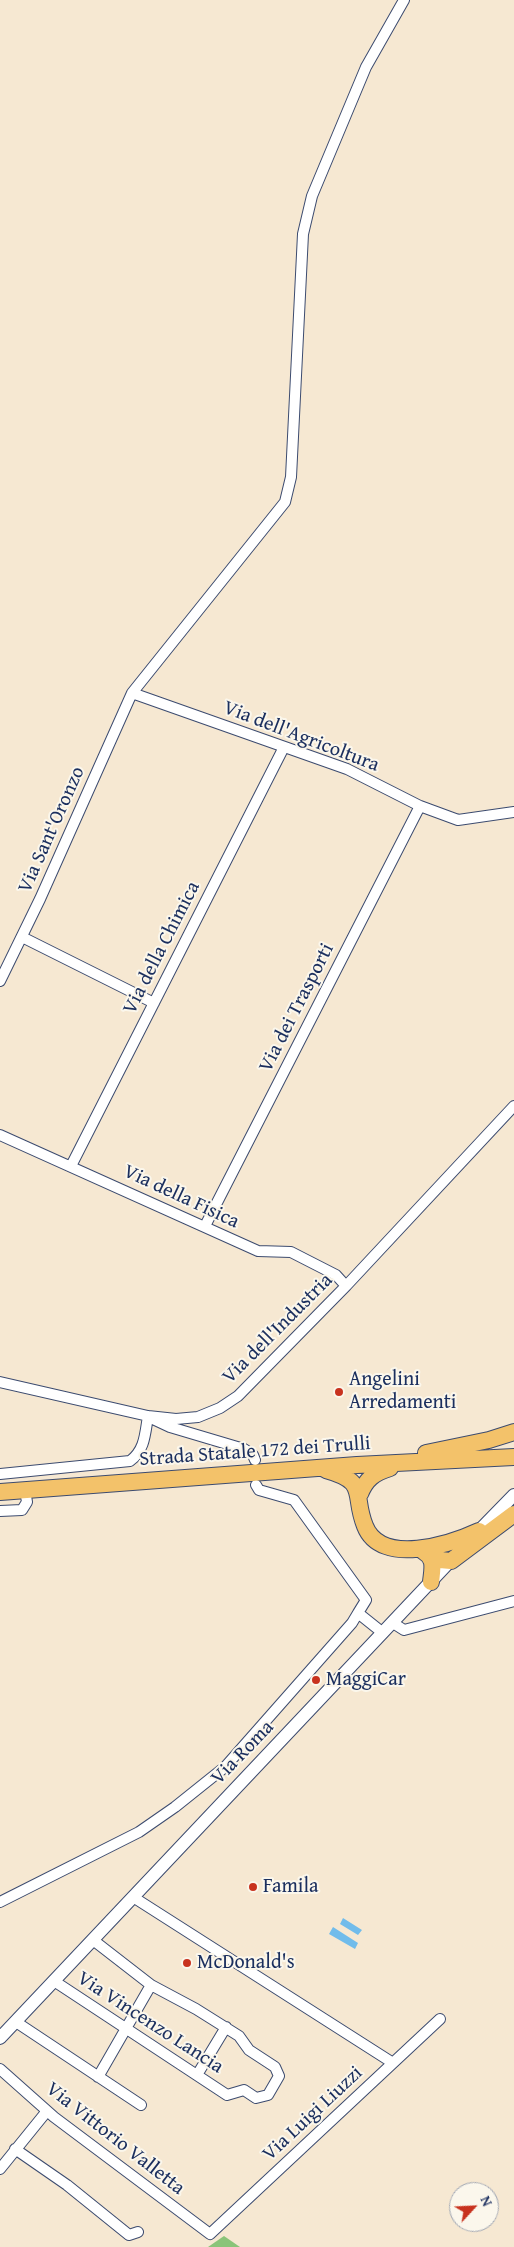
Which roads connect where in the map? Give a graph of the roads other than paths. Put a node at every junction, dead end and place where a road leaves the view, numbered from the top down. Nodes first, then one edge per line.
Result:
1 (404, 0) edge
2 (132, 693) junction
3 (284, 747) junction
4 (420, 806) junction
5 (514, 812) edge
6 (22, 937) junction
7 (0, 981) edge
8 (154, 1003) junction
9 (514, 1106) edge
10 (0, 1135) edge
11 (71, 1166) junction
12 (204, 1226) junction
13 (346, 1286) junction
14 (0, 1382) edge
15 (148, 1416) junction
16 (198, 1417) junction
17 (514, 1432) edge
18 (195, 1435) junction
19 (514, 1456) edge
20 (255, 1460) dead end
21 (411, 1462) junction
22 (357, 1465) junction
23 (319, 1468) junction
24 (0, 1474) edge
25 (256, 1485) dead end
26 (25, 1490) junction
27 (0, 1492) edge
28 (360, 1494) junction
29 (514, 1495) edge
30 (0, 1511) edge
31 (514, 1514) edge
32 (479, 1531) junction
33 (423, 1551) junction
34 (451, 1561) junction
35 (431, 1582) junction
36 (514, 1601) edge
37 (358, 1613) junction
38 (393, 1623) junction
39 (383, 1633) junction
40 (133, 1897) junction
41 (0, 1902) edge
42 (93, 1940) junction
43 (54, 1981) junction
44 (151, 1985) junction
45 (440, 2019) dead end
46 (16, 2022) junction
47 (226, 2026) junction
48 (126, 2028) junction
49 (0, 2038) edge
50 (393, 2063) junction
51 (0, 2069) edge
52 (197, 2075) junction
53 (98, 2078) junction
54 (141, 2104) dead end
55 (47, 2111) junction
56 (15, 2149) junction
57 (0, 2169) edge
58 (138, 2232) dead end
59 (210, 2234) joint

1 - 2 street, Via Sant'Oronzo
2 - 3 street, Via dell'Agricoltura
2 - 6 street, Via Sant'Oronzo
3 - 4 street, Via dell'Agricoltura
3 - 8 street, Via della Chimica
4 - 5 street, Via dell'Agricoltura
4 - 12 street, Via dei Trasporti
6 - 7 street, Via Sant'Oronzo
6 - 8 street
8 - 11 street, Via della Chimica
9 - 13 street, Via dell'Industria
10 - 11 street, Via della Fisica
11 - 12 street, Via della Fisica
12 - 13 street, Via della Fisica
13 - 16 street, Via dell'Industria
14 - 15 street, Via dell'Industria
15 - 16 street, Via dell'Industria
15 - 18 street
15 - 24 street
16 - 18 street
17 - 22 main road
18 - 20 street
19 - 21 main road, Strada Statale 172 dei Trulli
21 - 22 main road, Strada Statale 172 dei Trulli
21 - 28 main road
22 - 23 main road, Strada Statale 172 dei Trulli
23 - 26 main road, Strada Statale 172 dei Trulli
23 - 28 main road
25 - 37 street
26 - 27 main road, Strada Statale 172 dei Trulli
26 - 30 street
28 - 33 main road
29 - 32 street, Via Roma
31 - 34 main road
32 - 33 main road
32 - 34 street, Via Roma
33 - 34 main road
33 - 35 main road
34 - 35 street, Via Roma
35 - 38 street, Via Roma
36 - 38 street
37 - 39 street
37 - 41 street
38 - 39 street, Via Roma
39 - 40 street, Via Roma
40 - 42 street, Via Roma
40 - 50 street
42 - 43 street, Via Roma
42 - 44 street
43 - 46 street, Via Roma
43 - 48 street, Via Vincenzo Lancia
44 - 47 street
44 - 48 street
45 - 50 street, Via Luigi Liuzzi
46 - 49 street, Via Roma
46 - 53 street
47 - 52 street
47 - 52 street, Via Vincenzo Lancia
48 - 52 street, Via Vincenzo Lancia
48 - 53 street
50 - 59 street, Via Luigi Liuzzi
51 - 55 street, Via Vittorio Valletta
53 - 54 street
55 - 56 street
55 - 59 street, Via Vittorio Valletta
56 - 57 street
56 - 58 street

